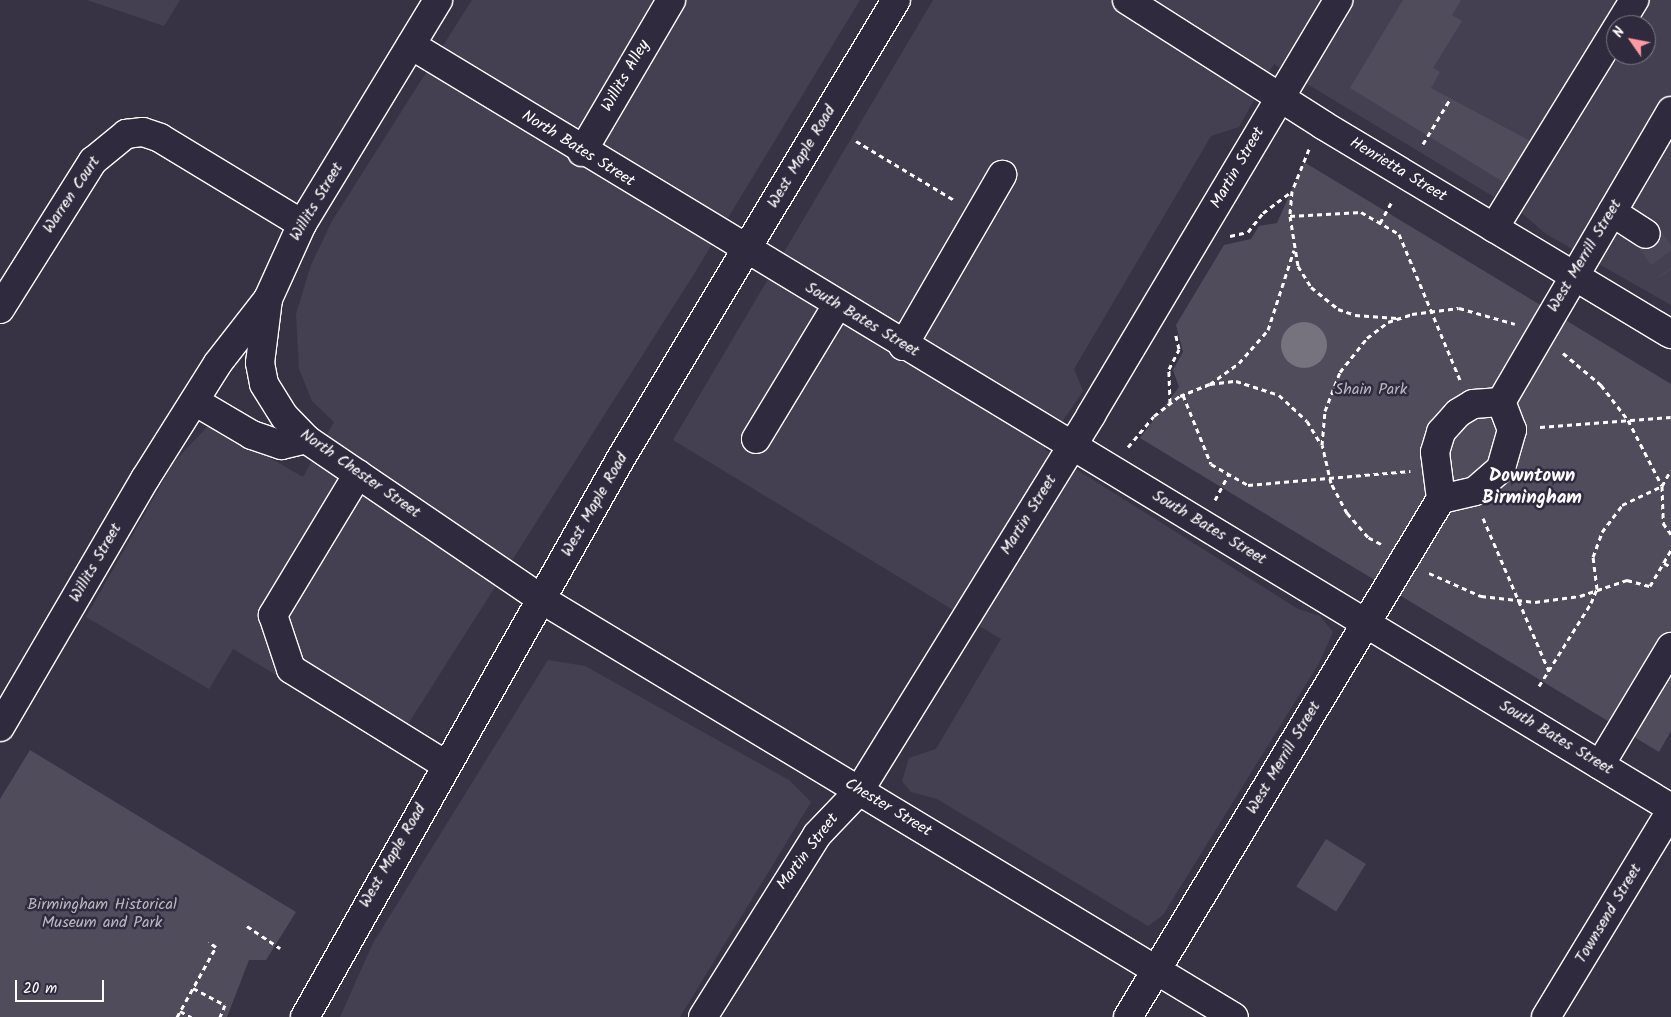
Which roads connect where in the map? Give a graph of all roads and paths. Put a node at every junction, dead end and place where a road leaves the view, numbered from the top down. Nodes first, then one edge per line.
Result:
1 (438, 0) edge
2 (670, 0) edge
3 (896, 0) edge
4 (1127, 0) edge
5 (1338, 0) edge
6 (1634, 0) edge
7 (411, 45) junction
8 (1280, 98) junction
9 (1450, 99) dead end
10 (1671, 112) edge
11 (1314, 140) dead end
12 (856, 141) dead end
13 (1423, 144) dead end
14 (582, 152) junction
15 (1002, 175) dead end
16 (1292, 191) junction
17 (948, 197) dead end
18 (1612, 212) junction
19 (1290, 216) junction
20 (302, 224) junction
21 (1494, 228) junction
22 (1646, 234) tunnel mouth
23 (1224, 238) dead end
24 (1295, 247) junction
25 (746, 251) junction
26 (1573, 276) junction
27 (268, 299) junction
28 (836, 305) junction
29 (0, 309) edge
30 (1400, 318) dead end
31 (1669, 329) edge
32 (1174, 330) dead end
33 (904, 346) junction
34 (1210, 384) junction
35 (1183, 395) junction
36 (196, 402) junction
37 (1501, 402) junction
38 (1170, 403) junction
39 (1470, 406) junction
40 (1671, 417) edge
41 (1512, 430) junction
42 (306, 439) junction
43 (756, 439) dead end
44 (1322, 445) dead end
45 (1072, 446) junction
46 (1125, 454) dead end
47 (1435, 468) junction
48 (1671, 470) edge
49 (358, 474) junction
50 (1662, 486) junction
51 (1472, 492) junction
52 (1441, 499) junction
53 (1671, 534) edge
54 (1671, 550) edge
55 (1664, 563) junction
56 (1671, 567) edge
57 (1597, 589) junction
58 (542, 599) junction
59 (1364, 623) junction
60 (1671, 647) edge
61 (1549, 672) junction
62 (1539, 686) dead end
63 (0, 727) edge
64 (446, 765) junction
65 (1600, 765) junction
66 (859, 791) junction
67 (1671, 809) edge
68 (247, 926) dead end
69 (209, 942) dead end
70 (280, 948) dead end
71 (1156, 971) junction
72 (193, 988) junction
73 (180, 1011) junction
74 (177, 1017) edge
75 (191, 1017) edge
76 (219, 1017) edge
77 (305, 1017) edge
78 (703, 1017) edge
79 (1128, 1017) edge
80 (1234, 1017) edge
81 (1546, 1017) edge

1 - 7 street, Willits Street
2 - 14 street, Willits Alley
3 - 25 street, West Maple Road
4 - 8 street, Henrietta Street
5 - 8 street, Martin Street
6 - 21 street
7 - 14 street, North Bates Street
7 - 20 street, Willits Street
8 - 21 street, Henrietta Street
8 - 45 street, Martin Street
9 - 13 path
10 - 18 street, West Merrill Street
11 - 16 path
12 - 17 path
14 - 25 street, North Bates Street
15 - 33 street
16 - 19 path
16 - 23 path
18 - 22 street
18 - 26 street, West Merrill Street
19 - 24 path
19 - 39 path
20 - 27 street, Willits Street
20 - 29 street, Warren Court
21 - 26 street, Henrietta Street
24 - 30 path
24 - 34 path
25 - 28 street, South Bates Street
25 - 58 street, West Maple Road
26 - 31 street, Henrietta Street
26 - 37 street, West Merrill Street
27 - 36 street, Willits Street
27 - 42 street, North Chester Street
28 - 33 street, South Bates Street
28 - 43 street
32 - 38 path
33 - 45 street, South Bates Street
34 - 35 path
34 - 44 path
35 - 38 path
35 - 47 path
36 - 42 street
36 - 63 street, Willits Street
37 - 39 street
37 - 41 street
38 - 46 path
39 - 47 street
40 - 41 path
41 - 51 street
42 - 49 street, North Chester Street
45 - 59 street, South Bates Street
45 - 66 street, Martin Street
47 - 52 street
48 - 50 path
49 - 58 street, North Chester Street
49 - 64 street
50 - 53 path
50 - 57 path
51 - 52 street
51 - 61 path
52 - 59 street, West Merrill Street
54 - 55 path
55 - 56 path
55 - 57 path
57 - 61 path
58 - 64 street, West Maple Road
58 - 66 street, Chester Street
59 - 65 street, South Bates Street
59 - 71 street, West Merrill Street
60 - 65 street
61 - 62 path
64 - 77 street, West Maple Road
65 - 67 street, South Bates Street
66 - 71 street, Chester Street
66 - 78 street, Martin Street
67 - 81 street, Townsend Street
68 - 70 path
69 - 72 path
71 - 79 street, West Merrill Street
71 - 80 street, Chester Street
72 - 73 path
72 - 76 path
73 - 74 path
73 - 75 path

